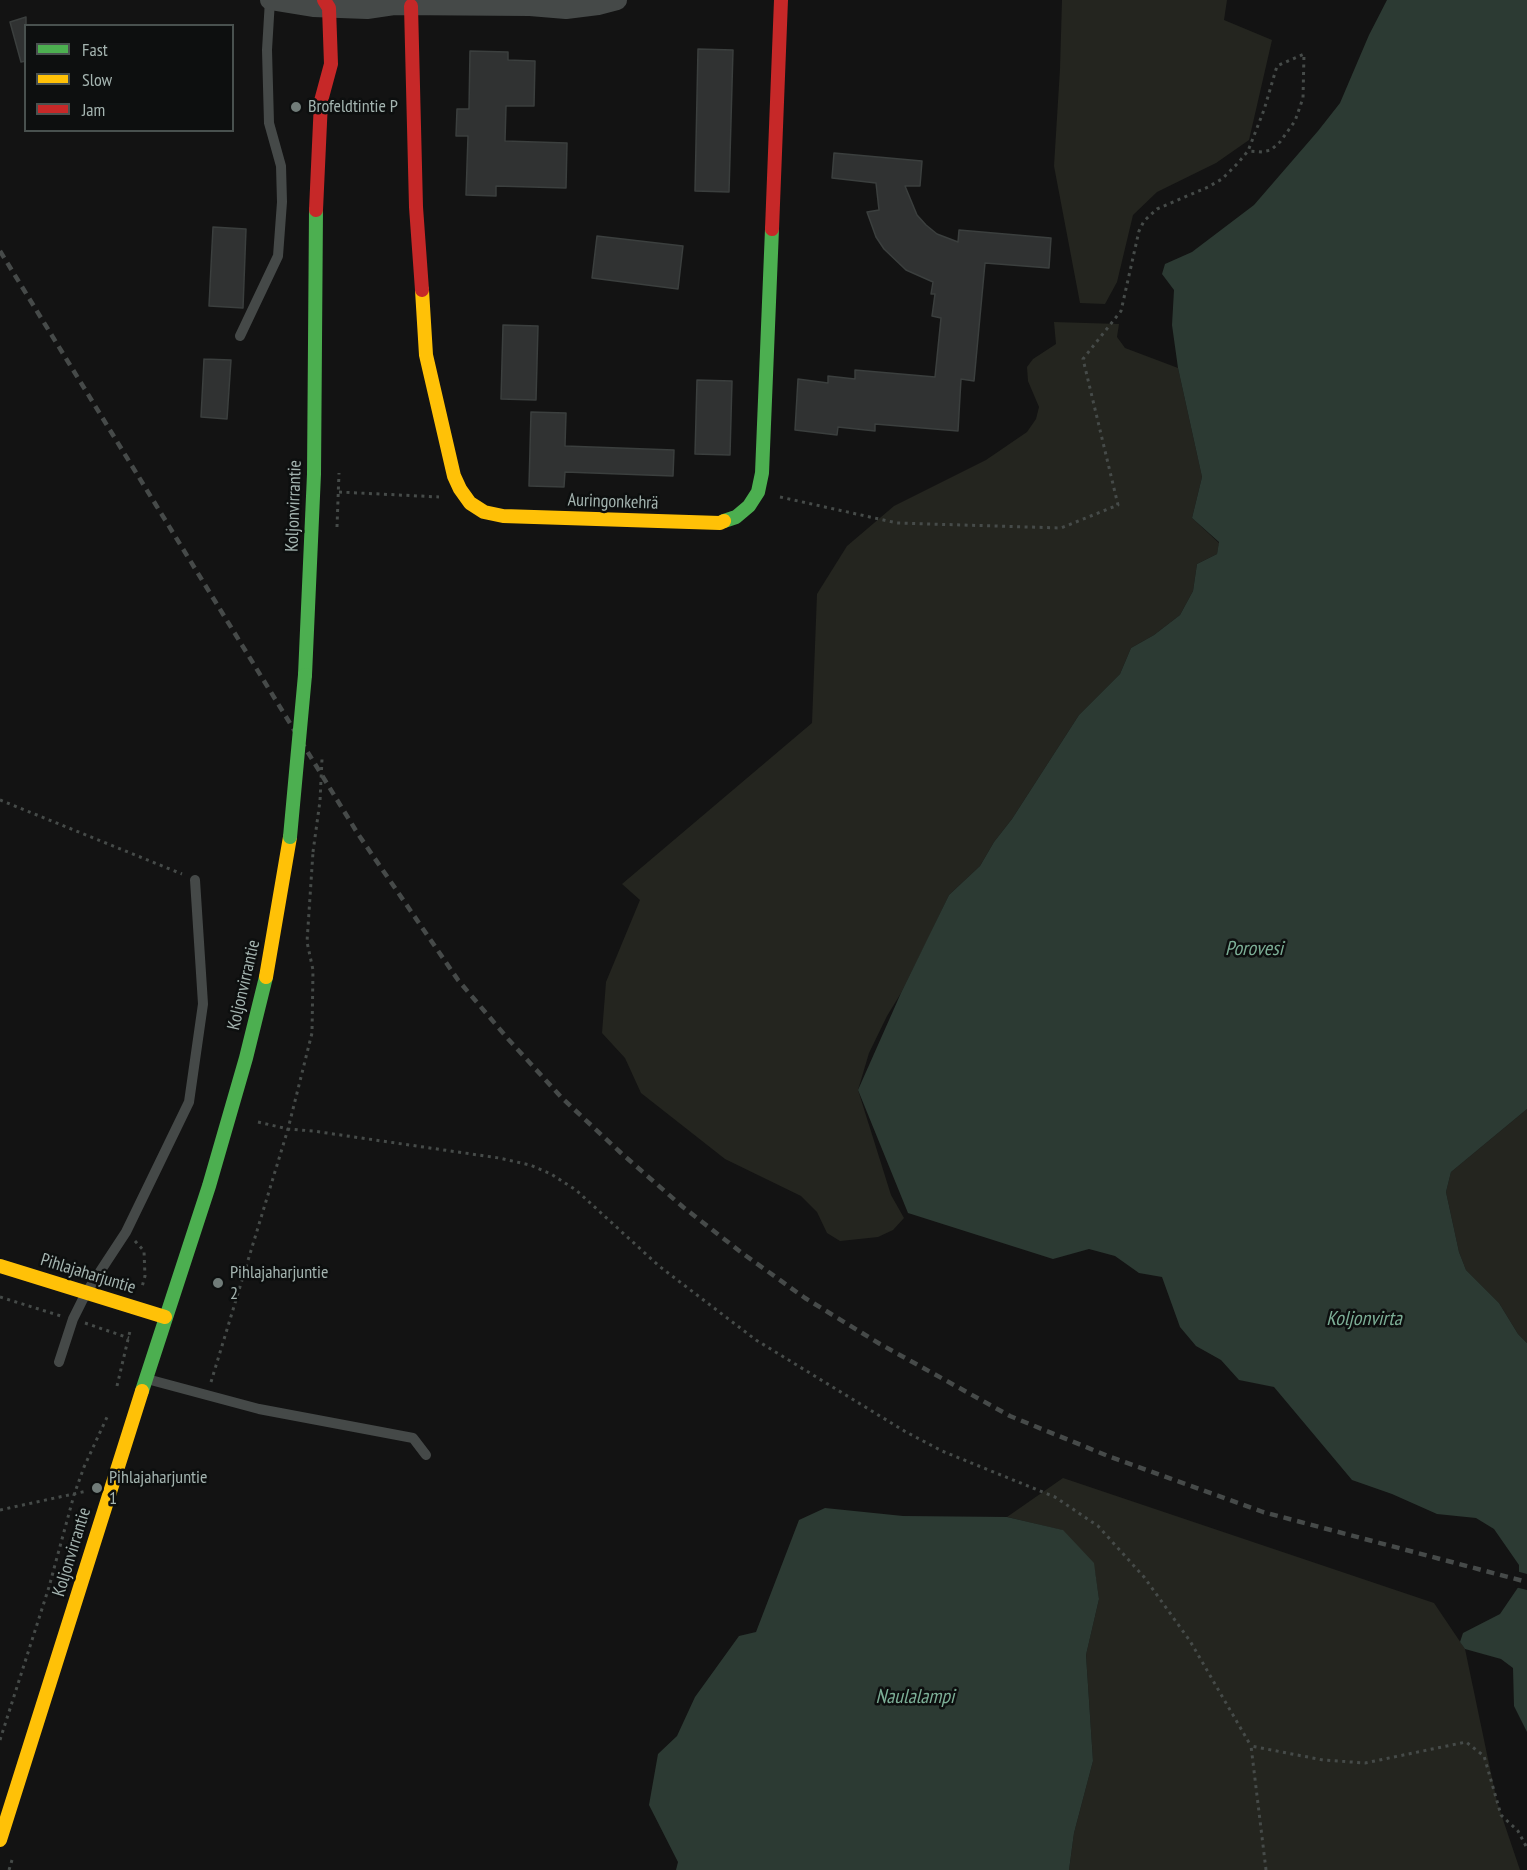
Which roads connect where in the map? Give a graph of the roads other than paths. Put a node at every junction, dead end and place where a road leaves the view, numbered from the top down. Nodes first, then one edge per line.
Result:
1 (270, 0) edge
2 (617, 0) edge
3 (781, 0) edge
4 (530, 3) edge
5 (396, 4) edge
6 (319, 7) edge
7 (315, 73) dead end
8 (321, 101) junction
9 (240, 336) dead end
10 (195, 880) road end
11 (0, 1266) edge
12 (86, 1293) junction
13 (165, 1317) junction
14 (59, 1362) dead end
15 (145, 1378) junction
16 (426, 1455) dead end
17 (0, 1840) edge

1 - 6 street
1 - 9 lane
2 - 4 street
3 - 5 main road, Auringonkehrä
4 - 5 street
5 - 6 street
6 - 8 main road, Koljonvirrantie
7 - 8 main road, Koljonvirrantie
8 - 13 main road, Koljonvirrantie, bridge
10 - 12 lane
11 - 12 main road, Pihlajaharjuntie
12 - 13 main road, Pihlajaharjuntie
12 - 14 lane
13 - 15 main road, Koljonvirrantie
15 - 16 lane
15 - 17 main road, Koljonvirrantie

